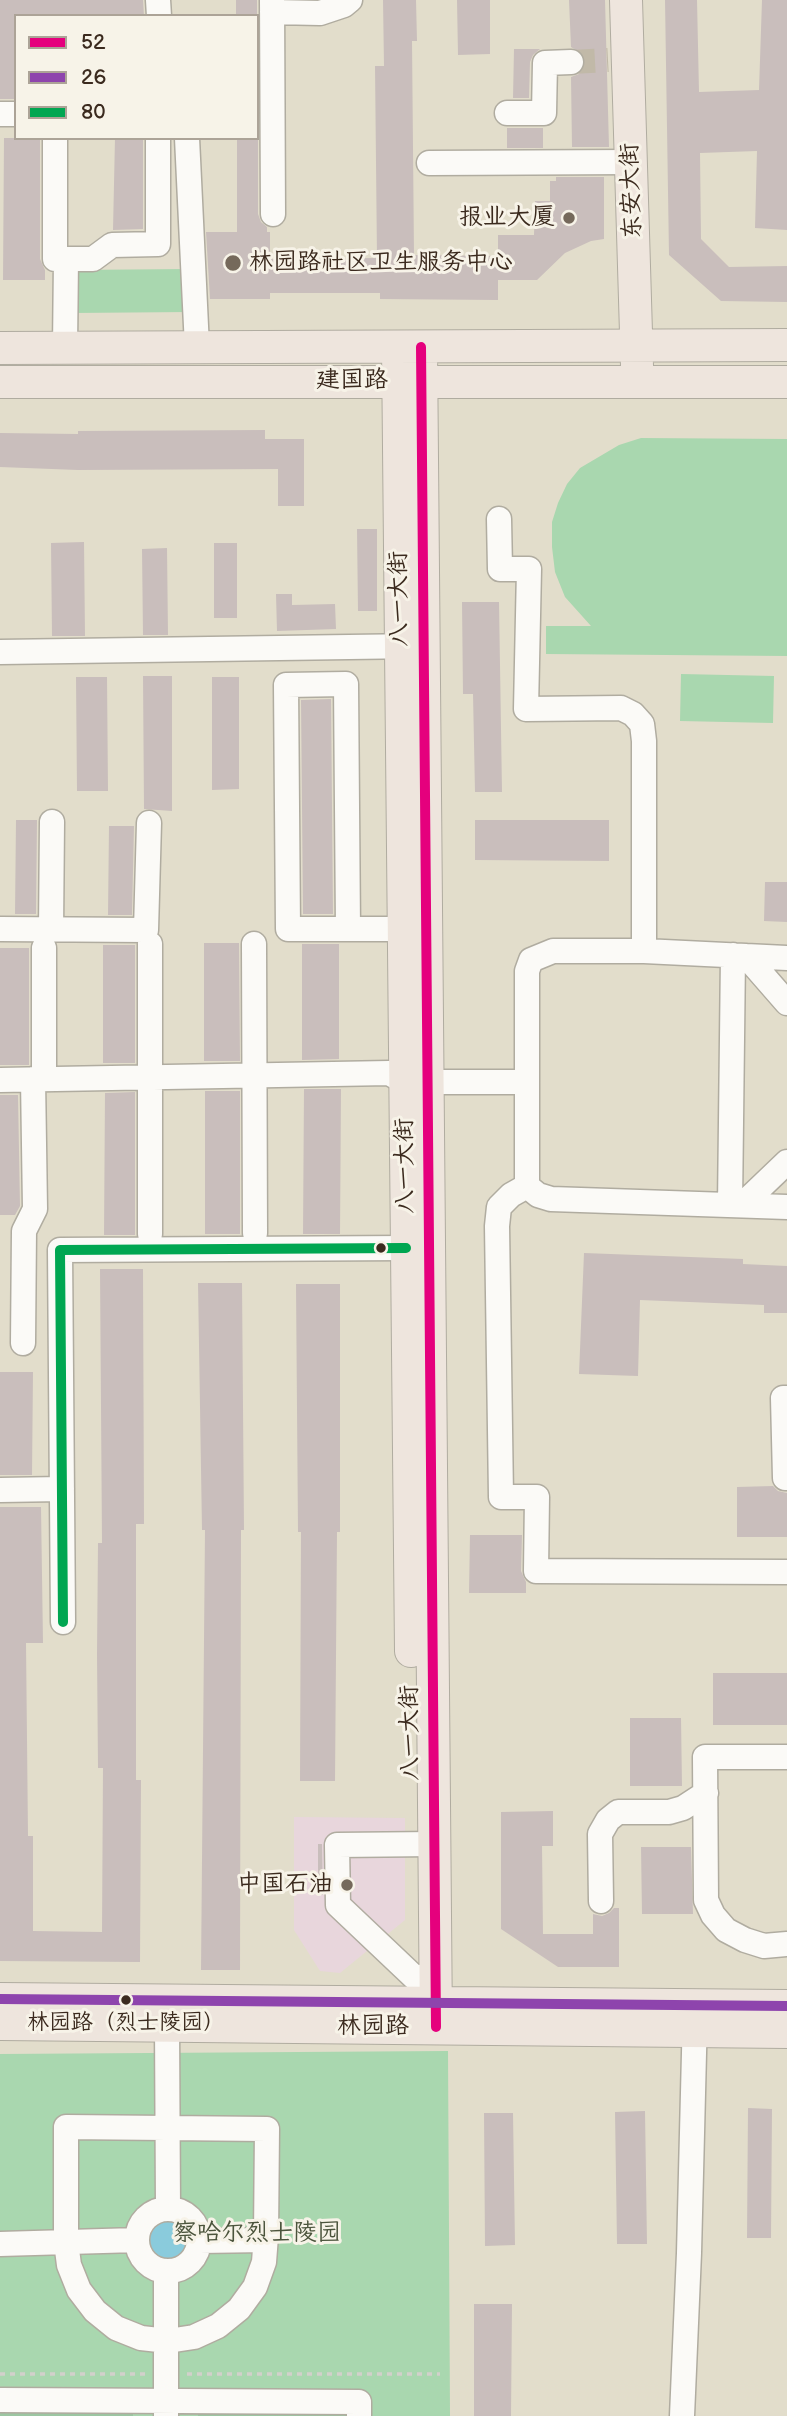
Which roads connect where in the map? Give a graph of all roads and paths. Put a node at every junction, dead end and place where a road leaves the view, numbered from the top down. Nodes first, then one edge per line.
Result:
1 (350, 0) edge
2 (626, 0) edge
3 (272, 6) edge
4 (571, 62) tunnel mouth
5 (265, 85) edge
6 (507, 113) dead end
7 (55, 140) edge
8 (158, 140) edge
9 (187, 140) edge
10 (631, 162) junction
11 (429, 163) dead end
12 (272, 214) dead end
13 (66, 259) junction
14 (637, 345) junction
15 (787, 345) edge
16 (65, 347) junction
17 (197, 347) junction
18 (409, 347) junction
19 (0, 348) edge
20 (410, 381) junction
21 (0, 382) edge
22 (637, 382) junction
23 (787, 382) edge
24 (499, 519) dead end
25 (412, 647) junction
26 (0, 652) edge
27 (52, 822) dead end
28 (149, 823) dead end
29 (0, 929) edge
30 (348, 929) junction
31 (404, 929) junction
32 (48, 939) junction
33 (150, 944) dead end
34 (254, 944) dead end
35 (645, 951) junction
36 (740, 956) junction
37 (787, 958) edge
38 (787, 1003) edge
39 (253, 1075) junction
40 (150, 1077) junction
41 (38, 1079) junction
42 (0, 1080) edge
43 (416, 1082) junction
44 (527, 1082) junction
45 (787, 1162) edge
46 (527, 1186) junction
47 (736, 1205) junction
48 (787, 1207) edge
49 (254, 1233) dead end
50 (150, 1234) dead end
51 (407, 1255) junction
52 (156, 1262) dead end
53 (23, 1343) dead end
54 (787, 1398) edge
55 (787, 1478) edge
56 (62, 1489) junction
57 (0, 1490) edge
58 (787, 1572) edge
59 (63, 1622) dead end
60 (787, 1757) edge
61 (706, 1793) junction
62 (423, 1844) junction
63 (601, 1901) dead end
64 (787, 1944) edge
65 (0, 1999) edge
66 (425, 2002) junction
67 (787, 2006) edge
68 (695, 2018) junction
69 (0, 2024) edge
70 (167, 2025) junction
71 (787, 2032) edge
72 (167, 2128) junction
73 (168, 2209) junction
74 (266, 2239) junction
75 (137, 2240) junction
76 (199, 2241) junction
77 (66, 2242) junction
78 (0, 2244) edge
79 (166, 2271) junction
80 (166, 2341) junction
81 (0, 2374) edge
82 (166, 2374) junction
83 (440, 2374) dead end
84 (0, 2400) edge
85 (166, 2408) edge
86 (359, 2416) edge
87 (682, 2416) edge

1 - 3 street
2 - 10 main road, 东安大街
3 - 5 street
4 - 6 street
5 - 12 street
7 - 13 street
8 - 13 street
9 - 17 street
10 - 11 street
10 - 14 main road, 东安大街
13 - 16 street
14 - 15 main road, 建国路
14 - 18 main road, 建国路
14 - 22 main road, 东安大街
16 - 17 main road, 建国路
16 - 19 main road, 建国路
17 - 18 main road, 建国路
18 - 20 main road, 八一大街
20 - 21 main road, 建国路
20 - 22 main road, 建国路
20 - 25 main road, 八一大街
22 - 23 main road, 建国路
24 - 35 street
25 - 26 street
25 - 31 main road, 八一大街
25 - 43 main road, 八一大街
27 - 32 street
28 - 32 street
29 - 32 street
30 - 30 street
30 - 31 street
31 - 43 main road, 八一大街
32 - 41 street
33 - 40 street
34 - 39 street
35 - 36 street
35 - 44 street
36 - 37 street
36 - 38 street
36 - 47 street
39 - 40 street
39 - 43 street
39 - 49 street
40 - 41 street
40 - 50 street
41 - 42 street
41 - 53 street
43 - 44 street
43 - 51 main road, 八一大街
43 - 62 main road, 八一大街
44 - 46 street
45 - 47 street
46 - 47 street
46 - 58 street
47 - 48 street
51 - 52 street
51 - 56 street
51 - 62 main road, 八一大街
54 - 55 street
56 - 57 street
56 - 59 street
60 - 61 street
61 - 63 street
61 - 64 street
62 - 66 main road, 八一大街
62 - 66 street
65 - 66 main road, 林园路
66 - 68 main road, 林园路
66 - 70 main road, 林园路
67 - 68 main road, 林园路
68 - 71 main road, 林园路
68 - 87 street
69 - 70 main road, 林园路
70 - 72 street
72 - 73 street
72 - 74 street
72 - 77 street
73 - 75 street
73 - 76 street
74 - 76 street
74 - 80 street
75 - 77 street
75 - 79 street
76 - 79 street
77 - 78 street
77 - 80 street
79 - 80 street
80 - 82 street
81 - 82 path
82 - 83 path
82 - 85 street
84 - 85 street
85 - 86 street

